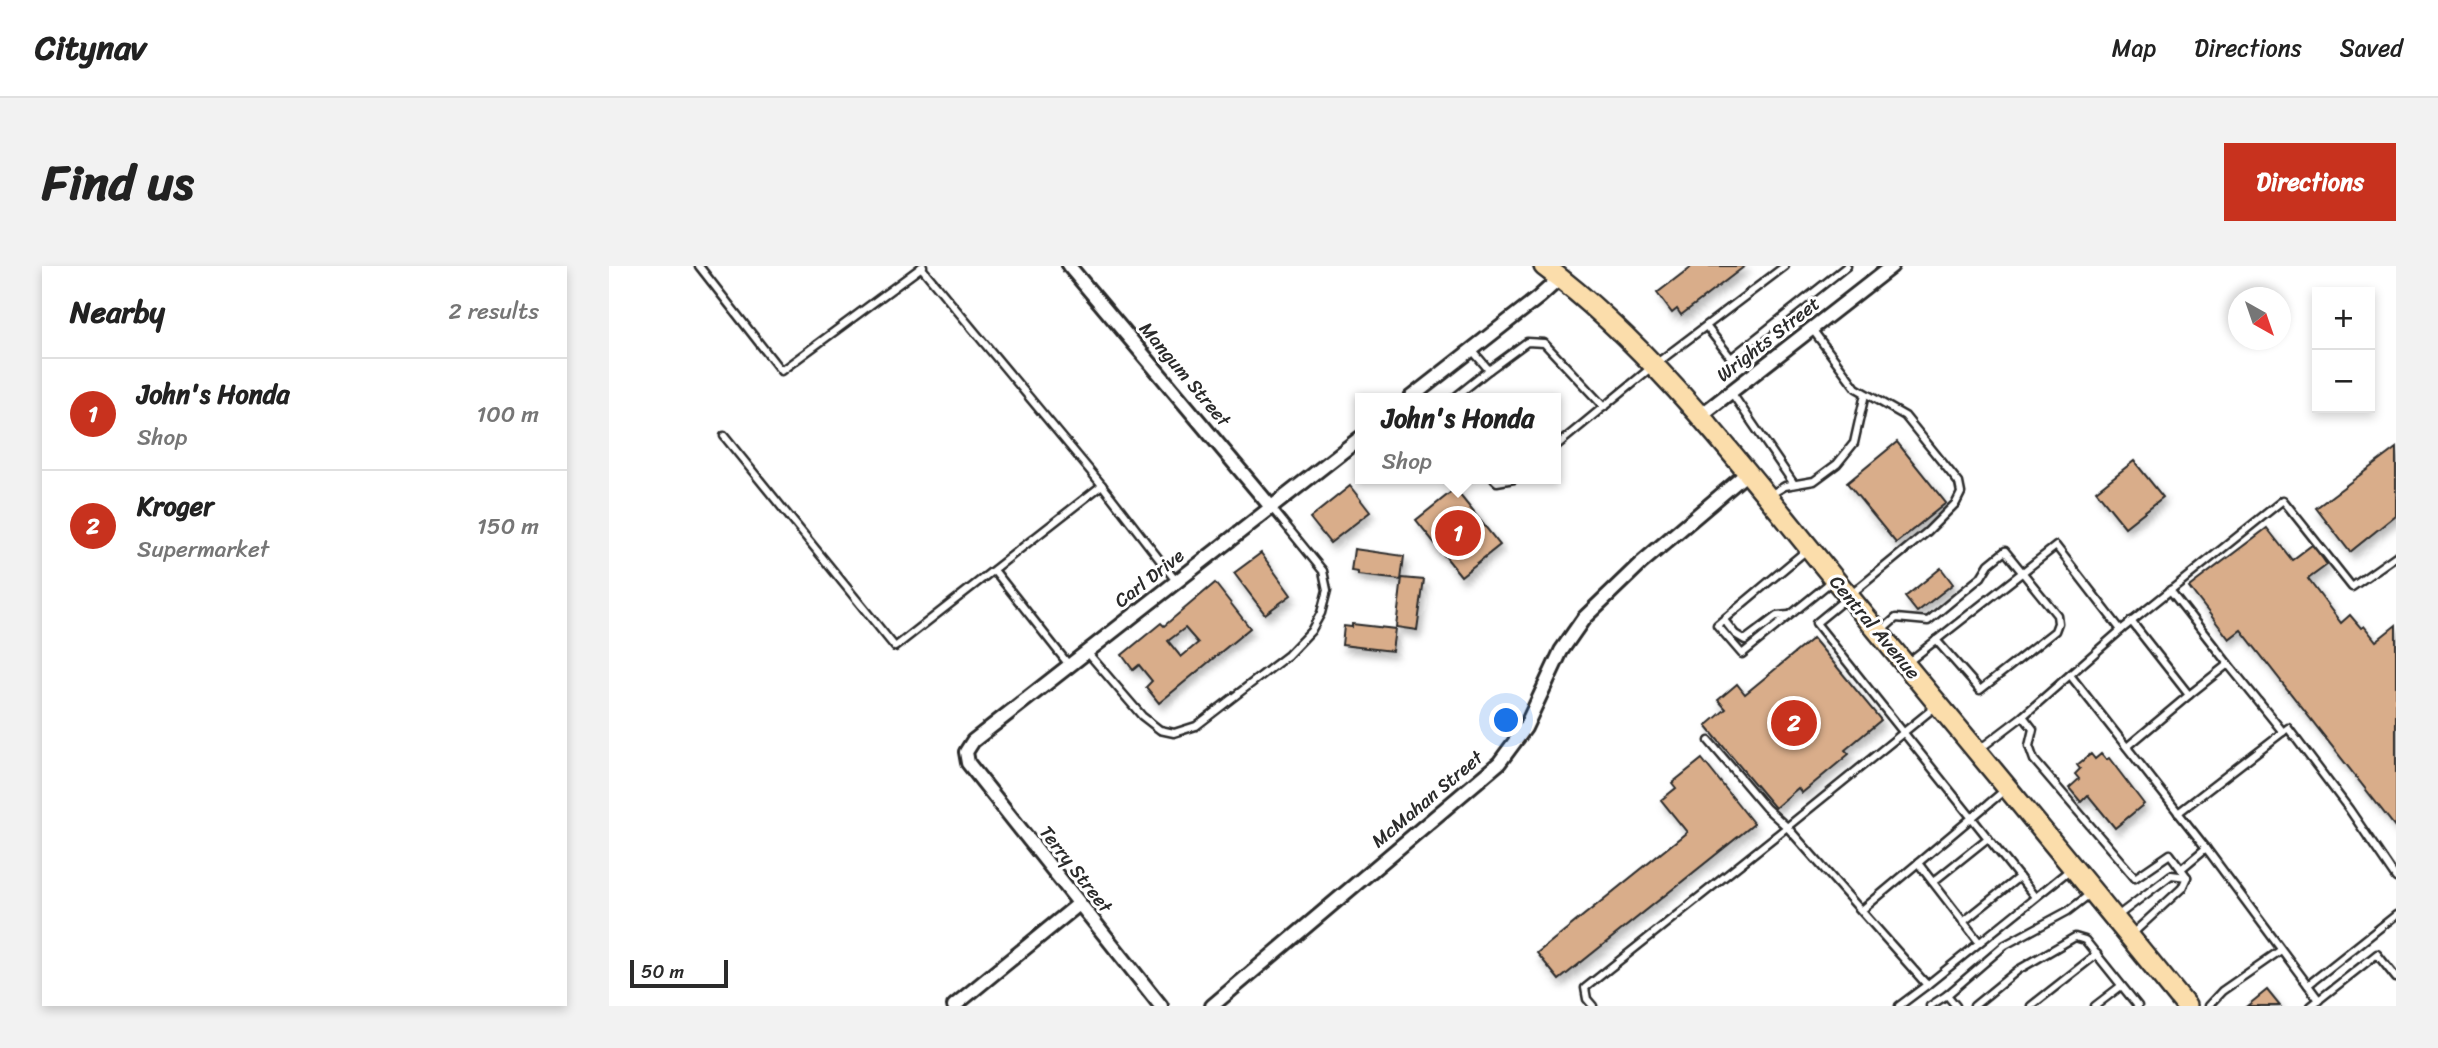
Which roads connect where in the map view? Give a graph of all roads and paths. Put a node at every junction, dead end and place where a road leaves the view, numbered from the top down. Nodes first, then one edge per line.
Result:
1 (699, 266) edge
2 (1069, 266) edge
3 (1544, 266) edge
4 (1785, 266) edge
5 (1847, 266) edge
6 (922, 267) edge
7 (1886, 268) edge
8 (1560, 278) junction
9 (1706, 326) junction
10 (1812, 328) junction
11 (1472, 350) junction
12 (1653, 366) junction
13 (1489, 370) junction
14 (1731, 392) junction
15 (1421, 393) edge
16 (1460, 393) edge
17 (1865, 394) junction
18 (1604, 407) junction
19 (1700, 416) junction
20 (724, 436) dead end
21 (1355, 442) edge
22 (1561, 442) edge
23 (1747, 473) junction
24 (1794, 484) junction
25 (1102, 485) junction
26 (1767, 496) junction
27 (1271, 507) junction
28 (1809, 548) junction
29 (2396, 556) edge
30 (994, 570) junction
31 (2023, 572) junction
32 (1835, 579) junction
33 (1176, 582) junction
34 (2169, 590) junction
35 (1850, 597) junction
36 (1790, 615) junction
37 (1724, 620) junction
38 (2131, 621) junction
39 (2121, 630) junction
40 (1879, 632) junction
41 (1937, 640) junction
42 (1087, 651) junction
43 (2228, 664) junction
44 (1069, 665) junction
45 (1906, 665) junction
46 (2070, 675) junction
47 (2189, 695) junction
48 (1939, 705) junction
49 (2023, 716) junction
50 (2283, 732) junction
51 (1905, 733) junction
52 (1709, 741) dead end
53 (2127, 747) junction
54 (1977, 751) junction
55 (966, 752) joint
56 (2007, 787) junction
57 (2178, 813) junction
58 (1971, 818) junction
59 (1787, 827) junction
60 (1988, 838) junction
61 (2206, 848) junction
62 (1918, 863) junction
63 (2074, 867) junction
64 (2181, 869) junction
65 (2019, 877) junction
66 (2187, 877) junction
67 (2396, 878) edge
68 (1933, 882) junction
69 (2095, 891) junction
70 (2035, 897) junction
71 (1079, 904) junction
72 (1861, 910) junction
73 (2396, 915) edge
74 (2115, 918) junction
75 (1963, 922) junction
76 (2130, 937) junction
77 (1979, 942) junction
78 (2281, 950) junction
79 (2097, 954) junction
80 (2396, 978) edge
81 (1927, 985) junction
82 (2308, 985) junction
83 (2121, 986) junction
84 (1947, 995) junction
85 (2319, 1000) junction
86 (954, 1006) edge
87 (1161, 1006) edge
88 (1212, 1006) edge
89 (1593, 1006) edge
90 (1899, 1006) edge
91 (1930, 1006) edge
92 (1955, 1006) edge
93 (1973, 1006) edge
94 (2031, 1006) edge
95 (2095, 1006) edge
96 (2138, 1006) edge
97 (2186, 1006) edge
98 (2208, 1006) edge
99 (2311, 1006) edge

1 - 6 lane
2 - 27 street, Mangum Street
3 - 8 main road, Central Avenue
4 - 9 lane
5 - 9 lane
6 - 25 lane
7 - 10 street, Wrights Street
8 - 11 street
8 - 12 main road, Central Avenue
9 - 12 lane
10 - 14 street, Wrights Street
10 - 17 lane
11 - 13 lane
11 - 15 street
12 - 18 lane
12 - 19 main road, Central Avenue
13 - 16 lane
13 - 18 lane
14 - 19 street, Wrights Street
14 - 24 lane
17 - 24 lane
17 - 35 lane
18 - 22 lane
19 - 23 main road, Central Avenue
20 - 30 lane
21 - 27 street, Carl Drive
23 - 26 main road, Central Avenue
23 - 88 street, McMahan Street
24 - 26 lane
25 - 30 lane
25 - 33 lane
26 - 28 main road, Central Avenue
27 - 33 street, Carl Drive
27 - 42 lane
28 - 32 main road, Central Avenue
28 - 37 lane
29 - 34 lane
30 - 44 lane
31 - 39 lane
31 - 40 lane
31 - 41 lane
31 - 41 lane
32 - 35 main road, Central Avenue
32 - 36 lane
33 - 42 street, Carl Drive
34 - 38 lane
34 - 43 lane
35 - 40 main road, Central Avenue
35 - 51 lane
36 - 37 lane
36 - 37 lane
38 - 39 lane
38 - 47 lane
39 - 46 lane
40 - 45 main road, Central Avenue
41 - 45 lane
42 - 44 street, Carl Drive
43 - 47 lane
43 - 50 lane
44 - 55 street, Carl Drive
45 - 48 main road, Central Avenue
46 - 49 lane
46 - 53 lane
47 - 53 lane
48 - 51 lane
48 - 54 main road, Central Avenue
49 - 54 lane
49 - 64 lane
50 - 57 lane
50 - 67 lane
51 - 58 lane
51 - 59 lane
52 - 59 lane
53 - 57 lane
54 - 56 main road, Central Avenue
55 - 71 street, Terry Street
56 - 58 lane
56 - 63 main road, Central Avenue
57 - 61 lane
58 - 60 lane
58 - 62 lane
59 - 72 lane
59 - 89 lane
60 - 65 lane
60 - 68 lane
61 - 64 lane
61 - 78 lane
62 - 68 lane
62 - 72 lane
63 - 69 main road, Central Avenue
63 - 70 lane
64 - 66 lane
65 - 70 lane
65 - 75 lane
66 - 74 lane
66 - 76 lane
68 - 75 lane
69 - 74 main road, Central Avenue
69 - 84 lane
70 - 77 lane
71 - 86 street
71 - 87 street, Terry Street
72 - 81 lane
73 - 82 lane
74 - 76 main road, Central Avenue
75 - 77 lane
76 - 97 main road, Central Avenue
77 - 81 lane
78 - 82 lane
78 - 98 lane
79 - 83 lane
79 - 93 lane
79 - 94 lane
80 - 85 lane
81 - 90 lane
82 - 85 lane
83 - 95 lane
83 - 96 lane
84 - 91 lane
84 - 92 lane
85 - 99 lane

